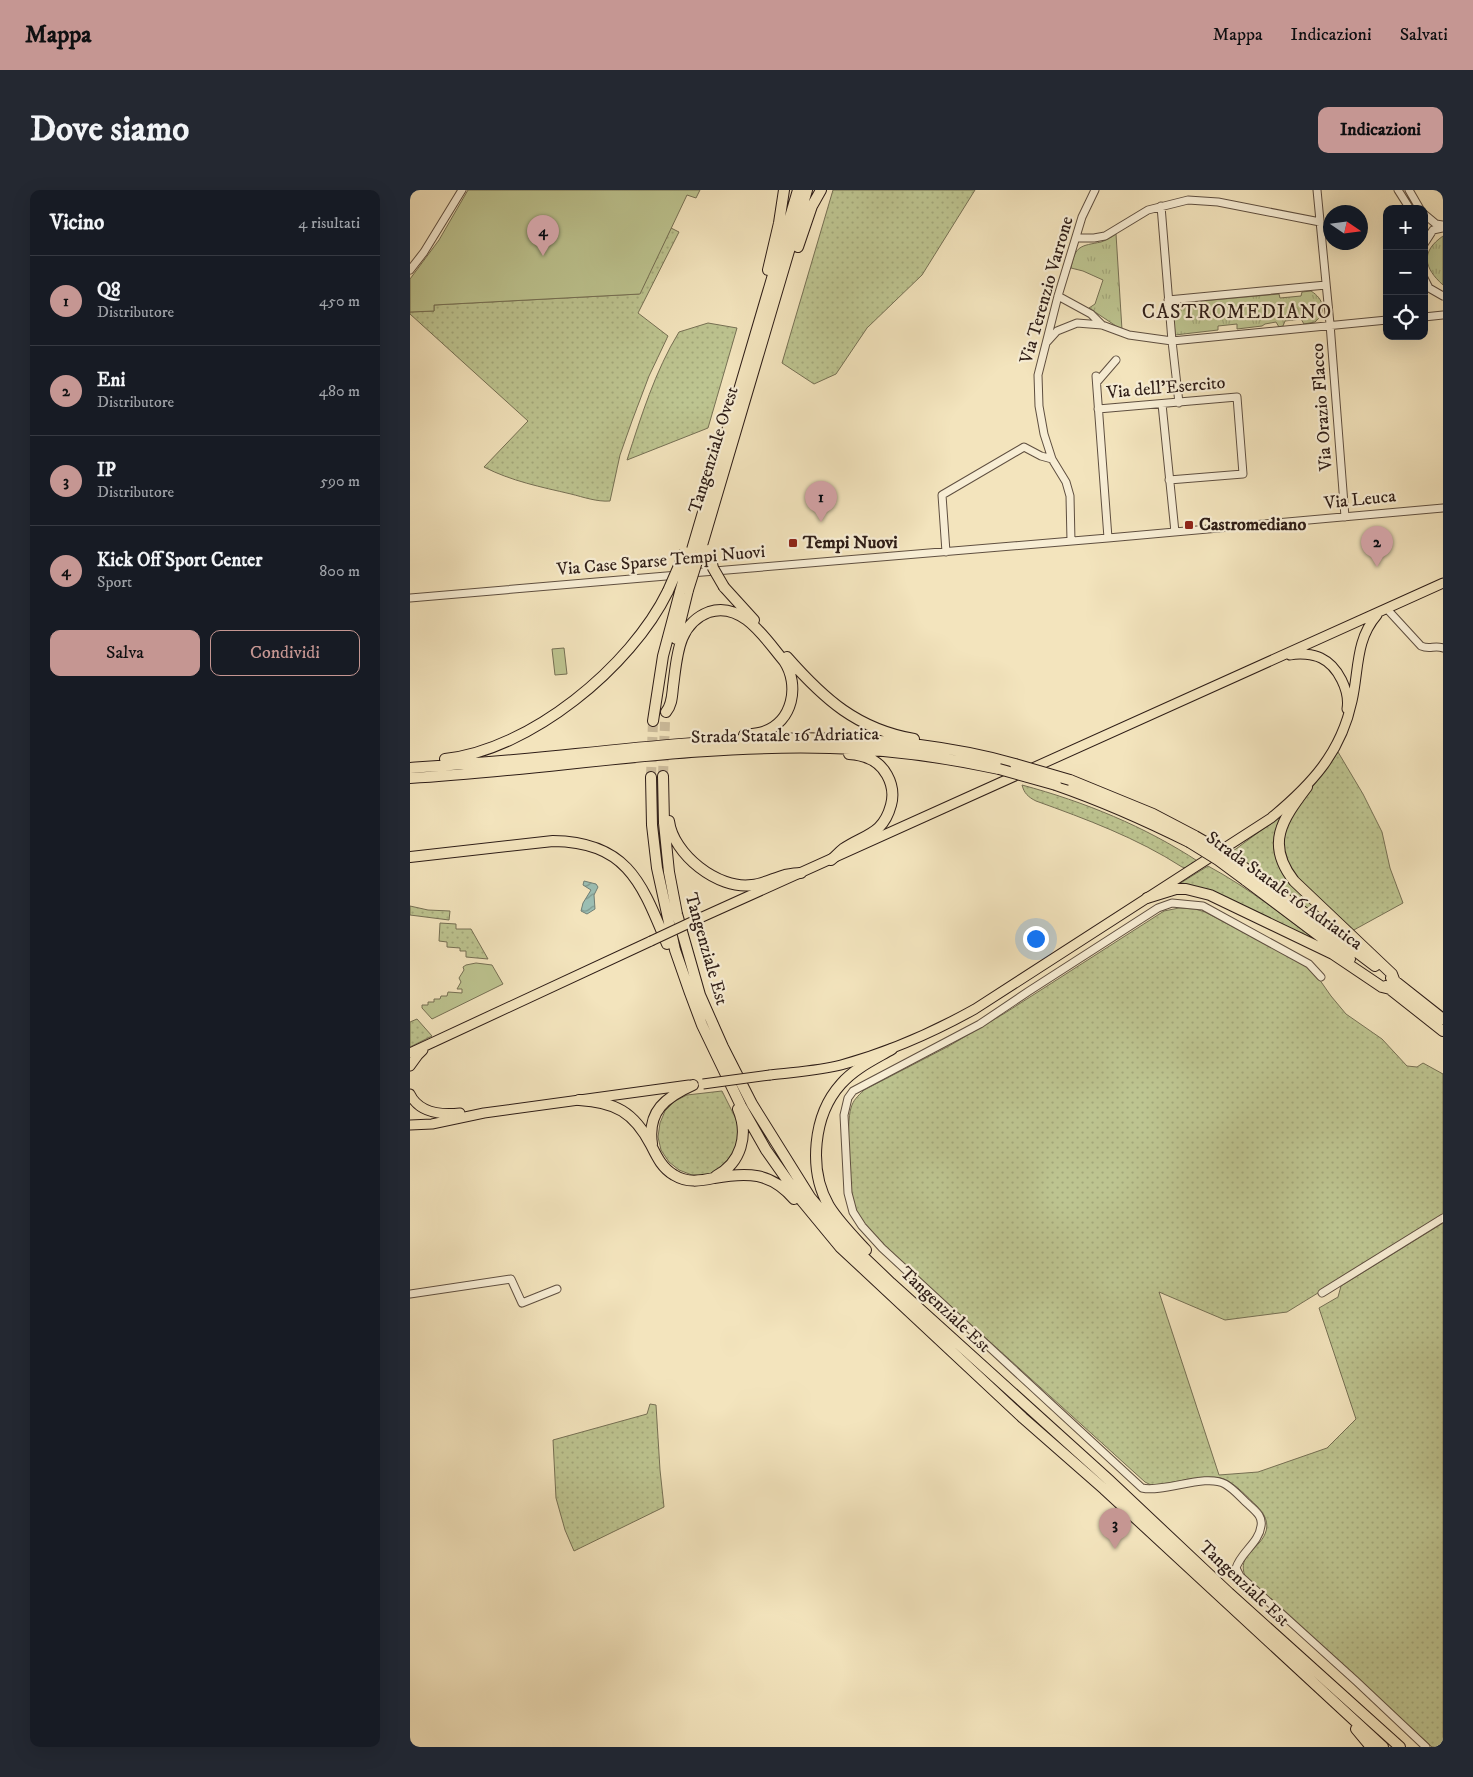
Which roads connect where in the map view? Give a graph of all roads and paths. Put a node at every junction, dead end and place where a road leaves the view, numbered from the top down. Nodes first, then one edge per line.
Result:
1 (462, 190) edge
2 (784, 190) edge
3 (798, 190) edge
4 (807, 190) edge
5 (821, 190) edge
6 (1095, 190) edge
7 (1317, 190) edge
8 (1398, 190) edge
9 (1409, 190) edge
10 (1407, 205) edge
11 (1418, 205) edge
12 (1161, 206) junction
13 (1428, 217) edge
14 (1320, 222) junction
15 (1443, 226) edge
16 (1076, 238) junction
17 (1428, 238) edge
18 (410, 270) edge
19 (781, 284) junction
20 (1326, 284) junction
21 (1428, 285) edge
22 (1058, 296) junction
23 (1443, 296) edge
24 (1168, 300) junction
25 (1443, 315) edge
26 (1428, 317) edge
27 (1383, 320) edge
28 (1330, 324) junction
29 (1102, 325) junction
30 (757, 330) junction
31 (1172, 341) junction
32 (1045, 344) junction
33 (1116, 360) dead end
34 (1179, 403) junction
35 (1162, 404) junction
36 (1098, 409) junction
37 (1052, 459) junction
38 (1169, 480) junction
39 (1443, 508) edge
40 (1345, 518) junction
41 (1175, 532) junction
42 (1108, 538) junction
43 (1071, 541) junction
44 (696, 552) junction
45 (946, 552) junction
46 (1443, 583) edge
47 (684, 591) junction
48 (410, 598) edge
49 (1383, 611) junction
50 (1443, 648) edge
51 (1282, 656) junction
52 (653, 721) tunnel mouth
53 (1343, 732) junction
54 (642, 747) junction
55 (681, 753) junction
56 (410, 763) edge
57 (999, 764) junction
58 (410, 768) edge
59 (650, 777) tunnel mouth
60 (410, 778) edge
61 (1307, 787) junction
62 (1192, 839) junction
63 (410, 857) edge
64 (832, 860) junction
65 (801, 873) junction
66 (1147, 898) junction
67 (1321, 977) dead end
68 (1392, 986) junction
69 (690, 993) junction
70 (1443, 1019) edge
71 (1443, 1031) edge
72 (442, 1038) junction
73 (712, 1044) junction
74 (892, 1049) junction
75 (410, 1053) edge
76 (410, 1066) edge
77 (698, 1084) junction
78 (410, 1094) edge
79 (579, 1100) junction
80 (484, 1113) junction
81 (410, 1125) edge
82 (652, 1148) junction
83 (711, 1178) junction
84 (1443, 1218) edge
85 (840, 1247) junction
86 (891, 1283) junction
87 (557, 1289) dead end
88 (1322, 1293) dead end
89 (410, 1294) edge
90 (1284, 1655) junction
91 (1384, 1732) junction
92 (1370, 1747) edge
93 (1383, 1747) edge
94 (1400, 1747) edge
95 (1406, 1747) edge
96 (1426, 1747) edge

1 - 18 street
2 - 30 highway
3 - 30 highway, Tangenziale Ovest
4 - 19 highway, Tangenziale Ovest
5 - 19 highway
6 - 16 street, Via Terenzio Varrone
7 - 14 street, Via Orazio Flacco
8 - 10 street
9 - 11 street
12 - 14 street
12 - 16 street
12 - 24 street
13 - 15 street
14 - 20 street, Via Orazio Flacco
15 - 17 street
16 - 22 street, Via Terenzio Varrone
19 - 44 highway, Tangenziale Ovest
20 - 24 street
20 - 28 street, Via Orazio Flacco
21 - 23 street
22 - 29 street
22 - 32 street, Via Terenzio Varrone
24 - 31 street
25 - 26 street
27 - 28 street
28 - 31 street
28 - 40 street, Via Orazio Flacco
29 - 31 street
29 - 32 street
30 - 44 highway, Tangenziale Ovest
31 - 34 street
32 - 37 street, Via Terenzio Varrone
33 - 36 street
34 - 35 street, Via dell'Esercito
34 - 38 street, Via dell'Esercito
35 - 36 street, Via dell'Esercito
35 - 38 street
36 - 42 street
37 - 43 street, Via Terenzio Varrone
37 - 45 street
38 - 41 street
39 - 40 street, Via Leuca
40 - 41 street, Via Leuca
41 - 42 street, Via Leuca
42 - 43 street, Via Leuca
43 - 45 street, Via Leuca
44 - 47 highway, Tangenziale Ovest, bridge
44 - 56 highway, bridge
44 - 57 highway, bridge
45 - 48 street, Via Case Sparse Tempi Nuovi
46 - 49 main road
47 - 52 highway, Tangenziale Ovest
47 - 54 highway, Tangenziale Ovest
49 - 50 street
49 - 51 main road
49 - 53 main road
51 - 53 main road
51 - 64 main road
53 - 61 main road
54 - 57 highway, Strada Statale 16 Adriatica
54 - 58 highway, Strada Statale 16 Adriatica
55 - 57 highway, Strada Statale 16 Adriatica
55 - 60 highway, Strada Statale 16 Adriatica
55 - 64 highway
57 - 62 highway, Strada Statale 16 Adriatica, bridge
57 - 62 highway, Strada Statale 16 Adriatica, bridge
59 - 69 highway, Tangenziale Est
61 - 66 main road
61 - 68 highway
62 - 68 highway, Strada Statale 16 Adriatica, bridge
63 - 69 highway
64 - 65 main road
65 - 72 main road, bridge
65 - 86 highway, Tangenziale Est
66 - 68 highway
66 - 74 main road
67 - 96 street
68 - 70 highway, Strada Statale 16 Adriatica
68 - 71 highway, Strada Statale 16 Adriatica
69 - 73 highway, Tangenziale Est
72 - 75 main road
72 - 76 main road
73 - 83 highway
73 - 85 highway, Tangenziale Est
74 - 77 main road, bridge
74 - 86 highway
77 - 79 main road
77 - 82 highway
78 - 80 main road
79 - 80 main road
79 - 82 highway
80 - 81 main road
82 - 83 highway
83 - 85 highway
84 - 88 street
85 - 90 highway, Tangenziale Est
86 - 91 highway, Tangenziale Est
87 - 89 street
90 - 92 highway
90 - 93 highway, Tangenziale Est
91 - 94 highway, Tangenziale Est
91 - 95 highway

